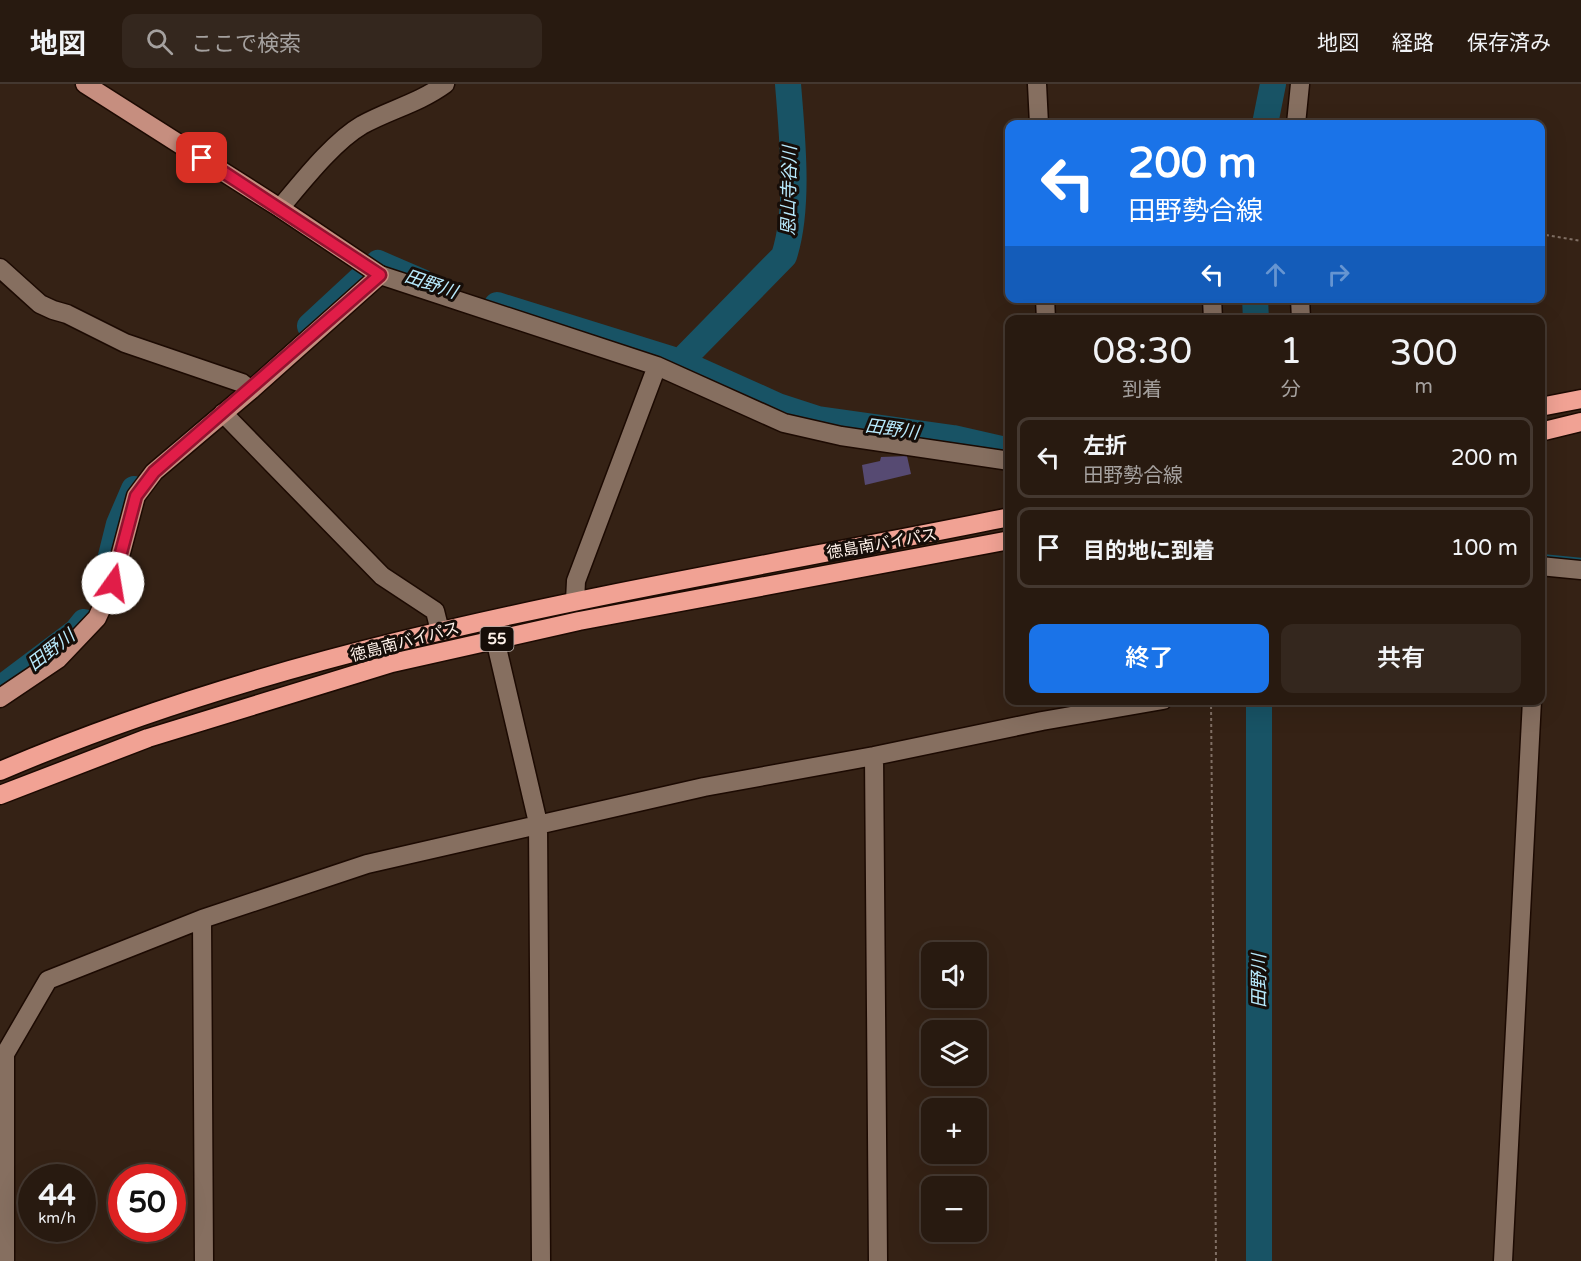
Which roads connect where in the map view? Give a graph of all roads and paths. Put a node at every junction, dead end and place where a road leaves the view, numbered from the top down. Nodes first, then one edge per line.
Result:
1 (85, 84) edge
2 (445, 84) edge
3 (1037, 84) edge
4 (1300, 84) edge
5 (1039, 120) edge
6 (1296, 120) edge
7 (280, 208) junction
8 (1545, 235) edge
9 (1581, 241) edge
10 (0, 268) edge
11 (380, 275) junction
12 (657, 366) junction
13 (247, 387) junction
14 (1581, 399) edge
15 (1545, 406) edge
16 (223, 413) junction
17 (1581, 422) edge
18 (1545, 431) edge
19 (1005, 460) edge
20 (1005, 518) edge
21 (1005, 541) edge
22 (1545, 566) edge
23 (1581, 570) edge
24 (575, 601) junction
25 (440, 631) junction
26 (495, 639) junction
27 (0, 698) edge
28 (1134, 705) edge
29 (1211, 705) edge
30 (1532, 705) edge
31 (874, 756) junction
32 (0, 771) edge
33 (0, 795) edge
34 (538, 823) junction
35 (202, 920) junction
36 (3, 1052) edge
37 (5, 1261) edge
38 (204, 1261) edge
39 (541, 1261) edge
40 (878, 1261) edge
41 (1216, 1261) edge
42 (1503, 1261) edge

1 - 7 main road
2 - 7 street
3 - 5 street
4 - 6 street
7 - 11 main road
8 - 9 path
10 - 13 street
11 - 12 street
11 - 13 main road
12 - 19 street
12 - 24 street
13 - 16 main road
14 - 15 highway
16 - 25 street
16 - 27 main road
17 - 18 highway
20 - 24 highway, 徳島南バイパス / 55
21 - 26 highway, 徳島南バイパス / 55
22 - 23 street
24 - 25 highway, 徳島南バイパス / 55
25 - 32 highway, 徳島南バイパス / 55
26 - 33 highway, 徳島南バイパス / 55
26 - 34 street
28 - 31 street
29 - 41 path
30 - 42 street
31 - 34 street
31 - 40 street
34 - 35 street
34 - 39 street
35 - 36 street
35 - 38 street
36 - 37 street

